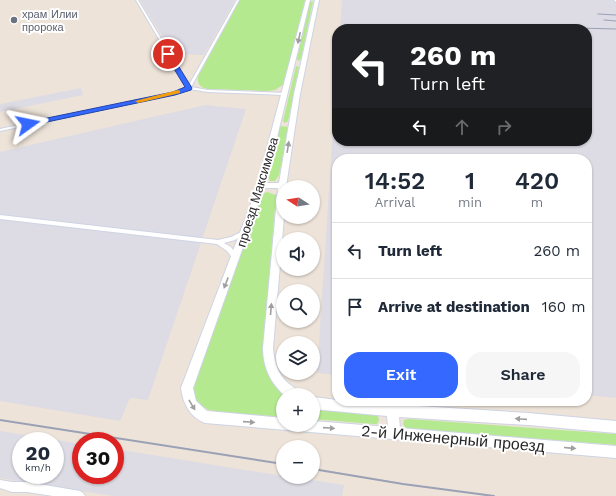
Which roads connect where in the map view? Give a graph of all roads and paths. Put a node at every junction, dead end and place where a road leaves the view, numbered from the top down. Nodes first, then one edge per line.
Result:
1 (137, 0) edge
2 (238, 0) edge
3 (308, 0) edge
4 (318, 0) edge
5 (294, 63) junction
6 (303, 64) junction
7 (189, 88) junction
8 (285, 94) junction
9 (277, 124) junction
10 (292, 125) junction
11 (0, 130) edge
12 (283, 180) edge
13 (261, 185) junction
14 (276, 186) edge
15 (0, 217) edge
16 (279, 224) edge
17 (245, 232) junction
18 (218, 242) junction
19 (236, 258) junction
20 (285, 388) edge
21 (320, 404) edge
22 (332, 405) edge
23 (339, 406) edge
24 (393, 411) junction
25 (276, 423) edge
26 (320, 427) edge
27 (616, 427) edge
28 (394, 433) junction
29 (616, 452) edge
30 (0, 484) edge
31 (80, 496) edge

1 - 7 street
2 - 7 street
3 -> 5 main road, проезд Максимова
4 - 6 main road, проезд Максимова
5 - 6 main road
5 - 8 main road, проезд Максимова
6 - 10 main road, проезд Максимова
7 - 8 street
7 - 11 street
8 - 9 main road, проезд Максимова
9 - 10 main road
9 - 13 main road, проезд Максимова
12 -> 10 main road, проезд Максимова
13 - 14 main road
13 - 17 main road, проезд Максимова
15 - 18 street
20 -> 16 main road, проезд Максимова
17 - 18 street
17 - 19 main road, проезд Максимова
18 - 19 street
19 -> 25 main road, проезд Максимова
21 - 22 main road, 2-й Инженерный проезд
23 - 24 main road, 2-й Инженерный проезд
27 -> 24 main road, 2-й Инженерный проезд
24 - 28 main road
26 -> 28 main road, 2-й Инженерный проезд
28 -> 29 main road, 2-й Инженерный проезд
30 - 31 street

